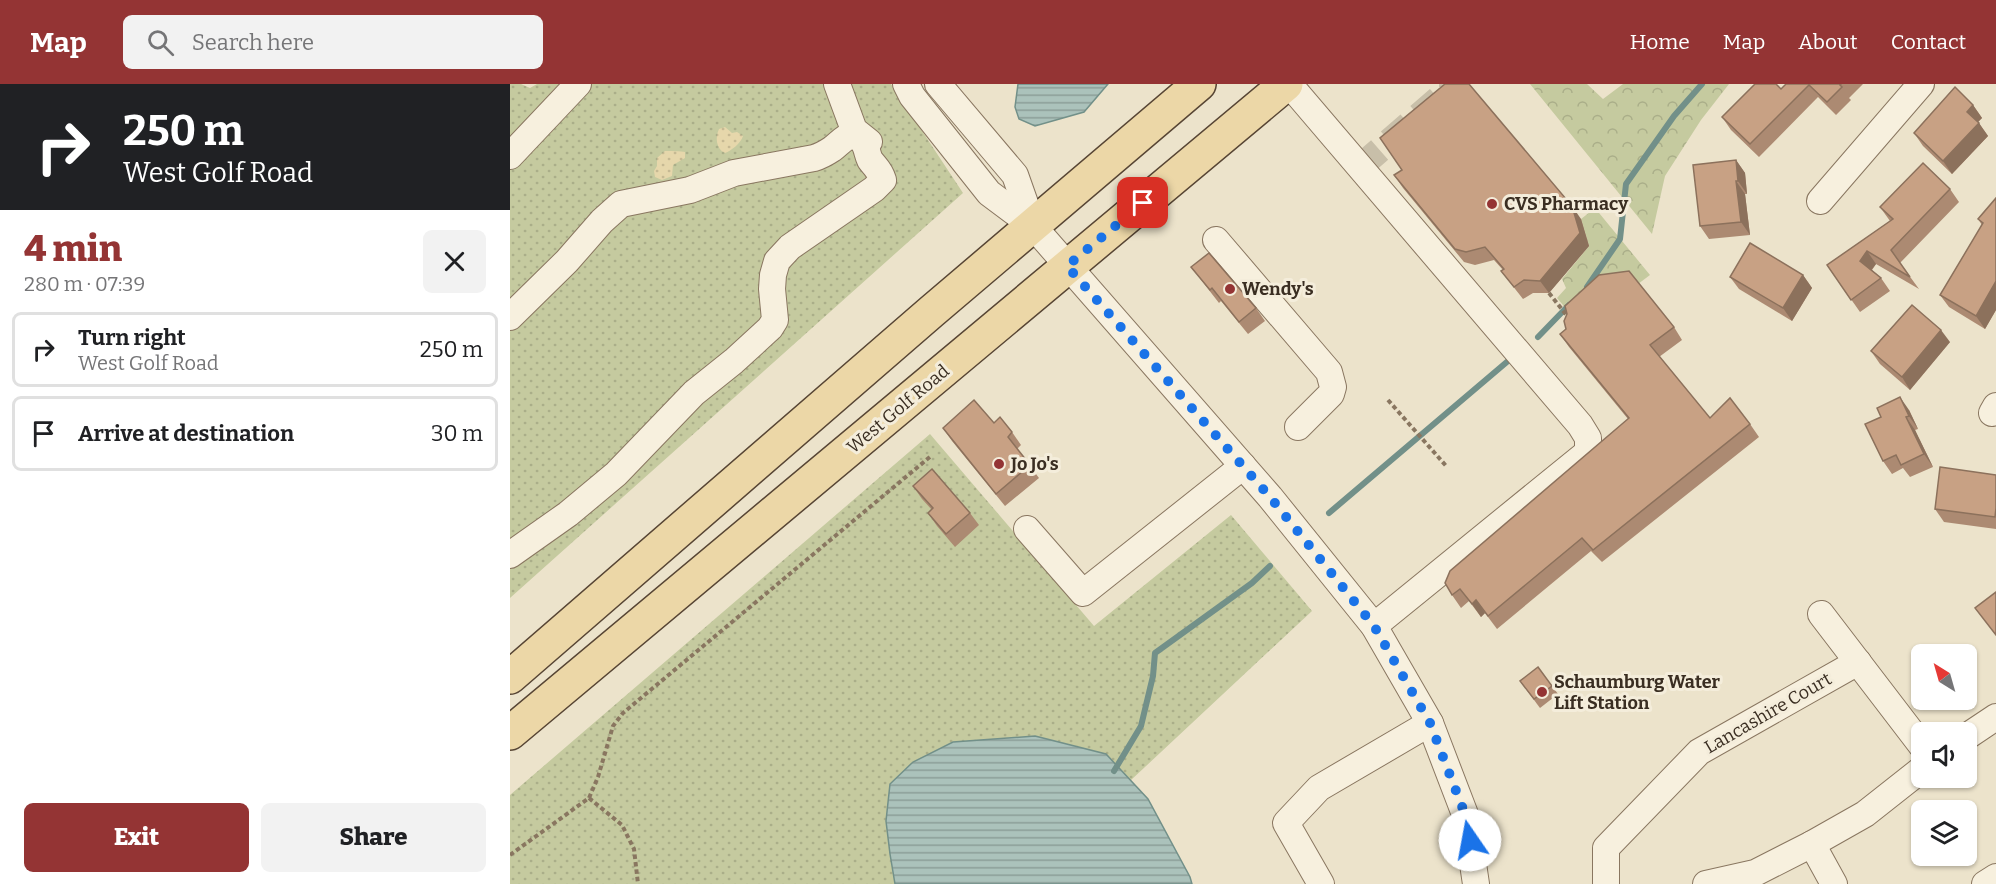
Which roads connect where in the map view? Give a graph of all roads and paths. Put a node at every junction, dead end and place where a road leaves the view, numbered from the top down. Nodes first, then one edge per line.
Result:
1 (578, 84) edge
2 (837, 84) edge
3 (906, 84) edge
4 (938, 84) edge
5 (1199, 84) edge
6 (1287, 84) edge
7 (1921, 84) edge
8 (847, 128) junction
9 (510, 156) edge
10 (889, 164) dead end
11 (1821, 201) dead end
12 (1033, 226) junction
13 (1216, 240) dead end
14 (1067, 266) junction
15 (1549, 293) dead end
16 (510, 317) edge
17 (1570, 320) edge
18 (1388, 400) dead end
19 (1298, 427) dead end
20 (931, 456) dead end
21 (1243, 466) junction
22 (1447, 467) dead end
23 (1027, 529) dead end
24 (510, 555) edge
25 (1821, 614) dead end
26 (1374, 626) junction
27 (1858, 662) junction
28 (510, 677) edge
29 (1996, 717) edge
30 (1430, 723) junction
31 (1977, 730) edge
32 (1911, 732) edge
33 (510, 734) edge
34 (1911, 778) edge
35 (589, 798) junction
36 (1812, 844) junction
37 (510, 855) edge
38 (1996, 877) edge
39 (638, 884) edge
40 (1321, 884) edge
41 (1476, 884) edge
42 (1606, 884) edge
43 (1706, 884) edge
44 (1834, 884) edge
45 (1985, 884) edge

1 - 9 street
2 - 8 street
3 - 12 street
4 - 12 street
5 - 12 main road
6 - 14 main road, West Golf Road
6 - 26 street
7 - 11 street
8 - 10 street
8 - 16 street
8 - 24 street
12 - 14 street
12 - 28 main road
13 - 19 street
14 - 21 street
14 - 33 main road, West Golf Road
15 - 17 path
18 - 22 path
20 - 35 path
21 - 23 street
21 - 26 street
25 - 27 street
26 - 30 street
27 - 32 street
27 - 42 street, Lancashire Court
29 - 31 street
30 - 40 street
30 - 41 street
34 - 36 street
35 - 37 path
35 - 39 path
36 - 43 street
36 - 44 street
38 - 45 street

